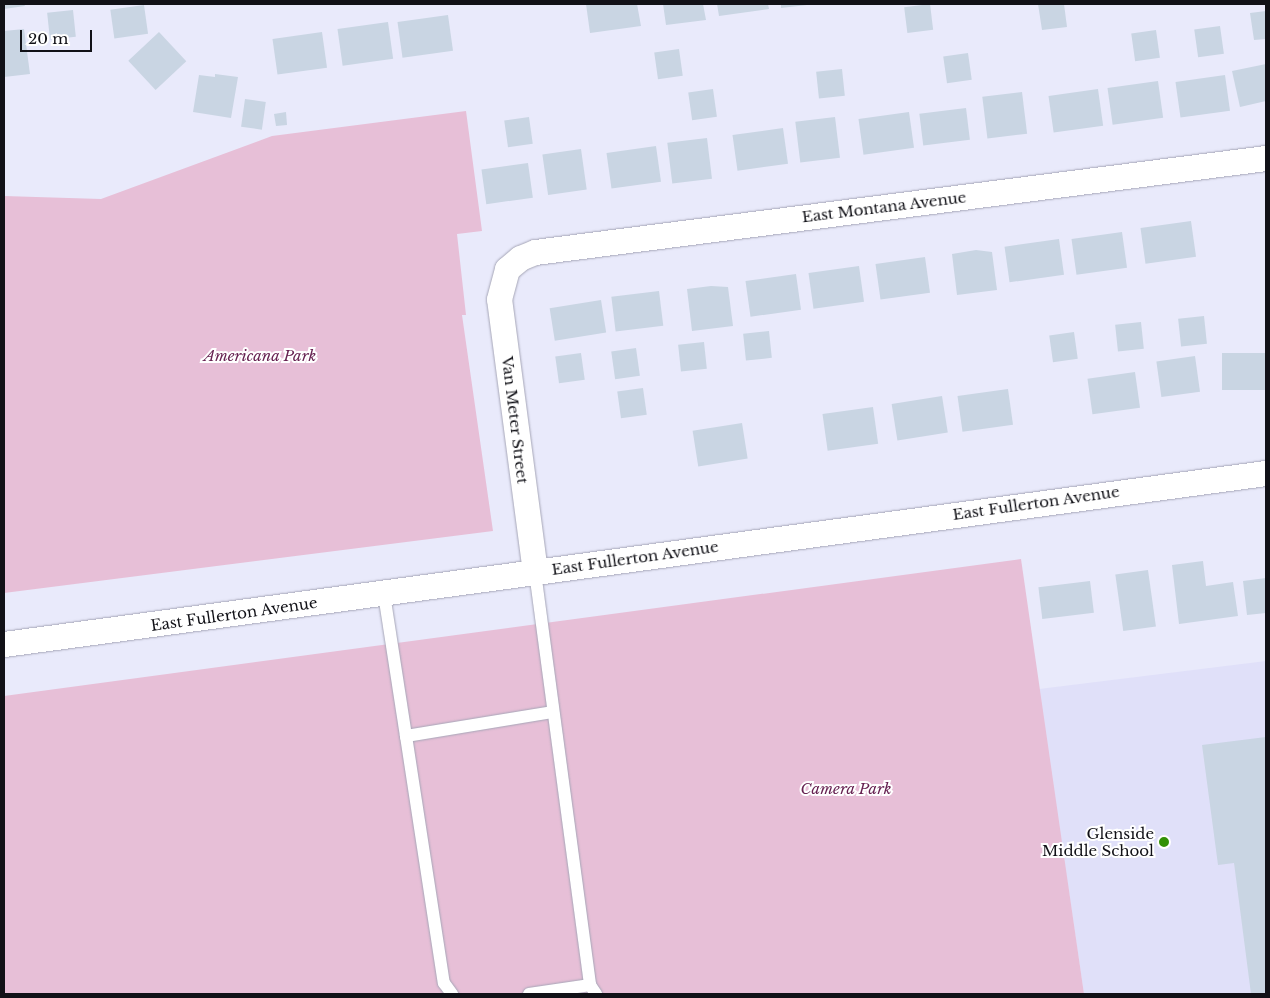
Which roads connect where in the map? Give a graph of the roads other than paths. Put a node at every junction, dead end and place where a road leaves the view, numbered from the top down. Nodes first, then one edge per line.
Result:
1 (1266, 158) edge
2 (508, 269) joint
3 (1266, 474) edge
4 (535, 572) junction
5 (384, 594) junction
6 (4, 644) edge
7 (552, 712) junction
8 (406, 736) junction
9 (593, 989) edge
10 (452, 994) edge
11 (529, 994) edge

1 - 2 street, East Montana Avenue
2 - 4 street, Van Meter Street
3 - 4 street, East Fullerton Avenue
4 - 5 street, East Fullerton Avenue
4 - 7 lane
5 - 6 street, East Fullerton Avenue
5 - 8 lane
7 - 8 lane
7 - 9 lane
8 - 10 lane
9 - 11 lane

